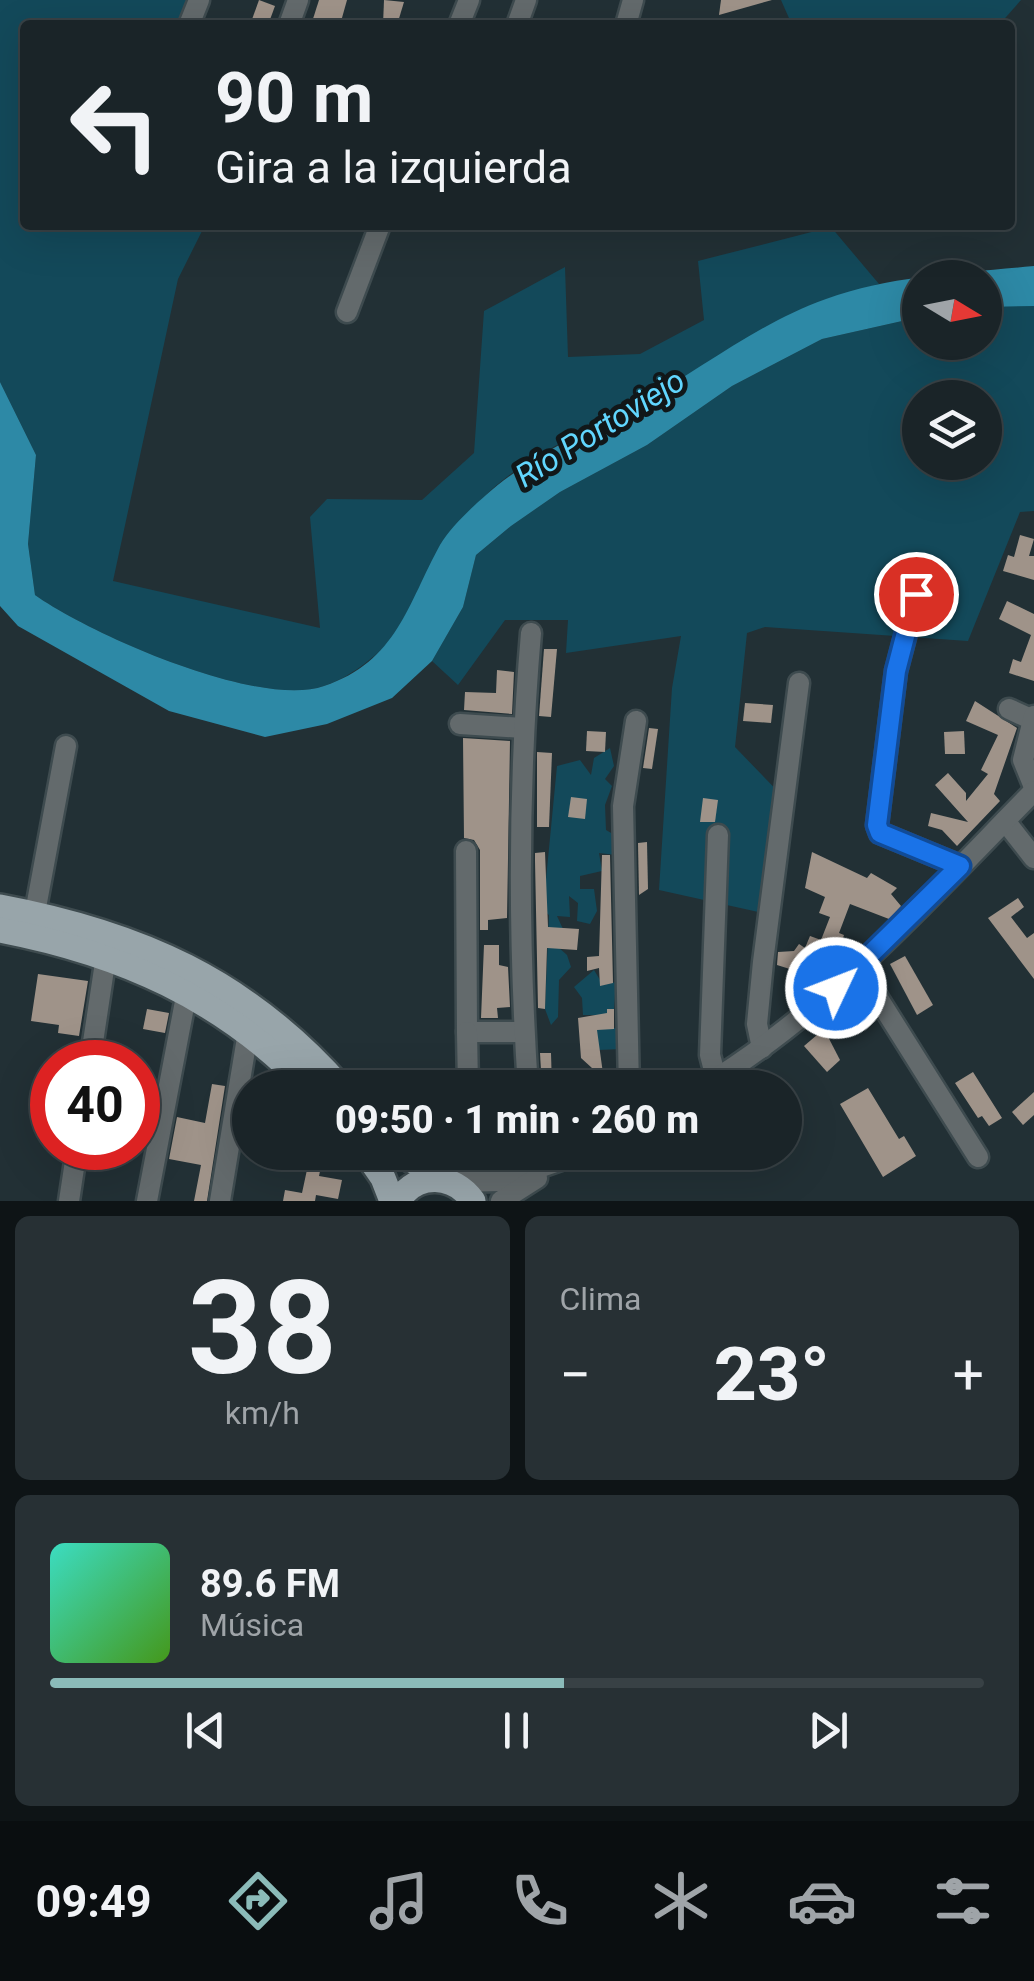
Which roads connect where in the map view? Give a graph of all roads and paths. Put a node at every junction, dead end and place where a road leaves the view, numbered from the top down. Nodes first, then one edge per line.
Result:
1 (378, 230) edge
2 (348, 312) dead end
3 (922, 574) dead end
4 (531, 633) dead end
5 (799, 683) dead end
6 (1009, 709) dead end
7 (1033, 718) edge
8 (636, 722) dead end
9 (460, 724) dead end
10 (523, 728) junction
11 (66, 746) dead end
12 (1034, 789) edge
13 (1005, 821) junction
14 (718, 835) dead end
15 (466, 851) dead end
16 (1034, 858) edge
17 (960, 866) junction
18 (0, 906) edge
19 (35, 913) junction
20 (0, 930) edge
21 (106, 956) junction
22 (859, 968) junction
23 (186, 992) junction
24 (248, 1032) junction
25 (467, 1032) junction
26 (524, 1032) junction
27 (93, 1040) edge
28 (762, 1048) junction
29 (289, 1070) edge
30 (322, 1070) edge
31 (468, 1070) edge
32 (527, 1070) edge
33 (629, 1070) edge
34 (709, 1070) edge
35 (729, 1070) edge
36 (978, 1158) dead end
37 (74, 1170) edge
38 (377, 1170) edge
39 (425, 1170) edge
40 (516, 1170) edge
41 (554, 1170) edge
42 (454, 1182) junction
43 (70, 1201) edge
44 (147, 1201) edge
45 (220, 1201) edge
46 (395, 1201) edge
47 (473, 1201) edge
48 (501, 1201) edge

1 - 2 street
3 - 17 street
4 - 10 street
5 - 28 street
6 - 7 street
7 - 12 street
8 - 33 street
9 - 10 street
10 - 26 street
11 - 19 street
12 - 13 street
13 - 16 street
13 - 17 street
14 - 34 street
15 - 25 street
17 - 22 street
18 - 19 main road
19 - 30 main road
20 - 21 main road
21 - 23 main road
21 - 27 street
22 - 28 street
22 - 36 street
23 - 24 main road
23 - 44 street
24 - 29 main road
24 - 45 street
25 - 26 street
25 - 31 street
26 - 32 street
28 - 35 street
37 - 43 street
38 - 46 main road
39 - 42 main road
40 - 42 street
41 - 48 street
42 - 46 main road
42 - 47 main road

